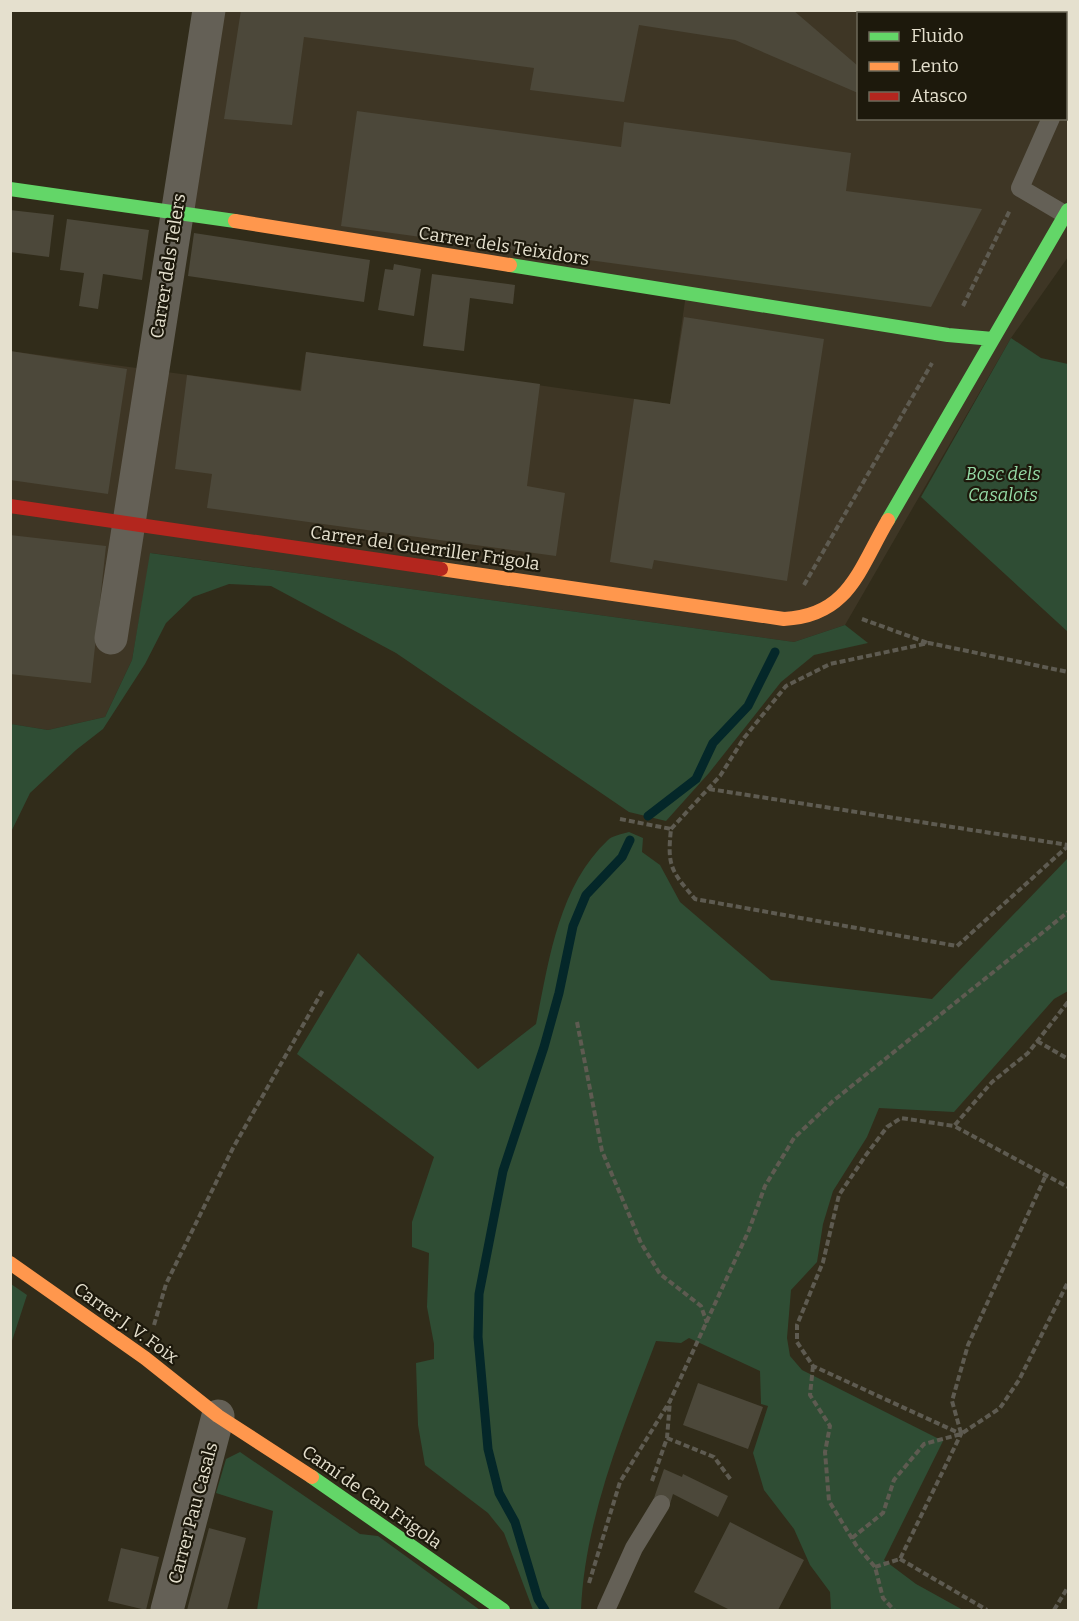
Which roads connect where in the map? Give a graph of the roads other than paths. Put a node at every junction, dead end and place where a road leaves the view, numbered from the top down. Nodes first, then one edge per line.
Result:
1 (209, 10) edge
2 (1050, 120) edge
3 (10, 189) edge
4 (176, 212) junction
5 (1067, 212) edge
6 (993, 339) junction
7 (10, 506) edge
8 (128, 522) junction
9 (111, 638) dead end
10 (10, 1263) edge
11 (218, 1416) junction
12 (661, 1504) dead end
13 (167, 1611) edge
14 (503, 1611) edge
15 (606, 1611) edge

1 - 4 street, Carrer dels Telers
2 - 5 lane
3 - 4 street, Carrer dels Teixidors
4 - 6 street, Carrer dels Teixidors
4 - 8 street, Carrer dels Telers
5 - 6 street
6 - 8 street, Carrer del Guerriller Frigola
7 - 8 street, Carrer del Guerriller Frigola
8 - 9 street, Carrer dels Telers
10 - 11 street, Carrer J. V. Foix
11 - 13 street, Carrer Pau Casals
11 - 14 street, Camí de Can Frigola
12 - 15 lane

